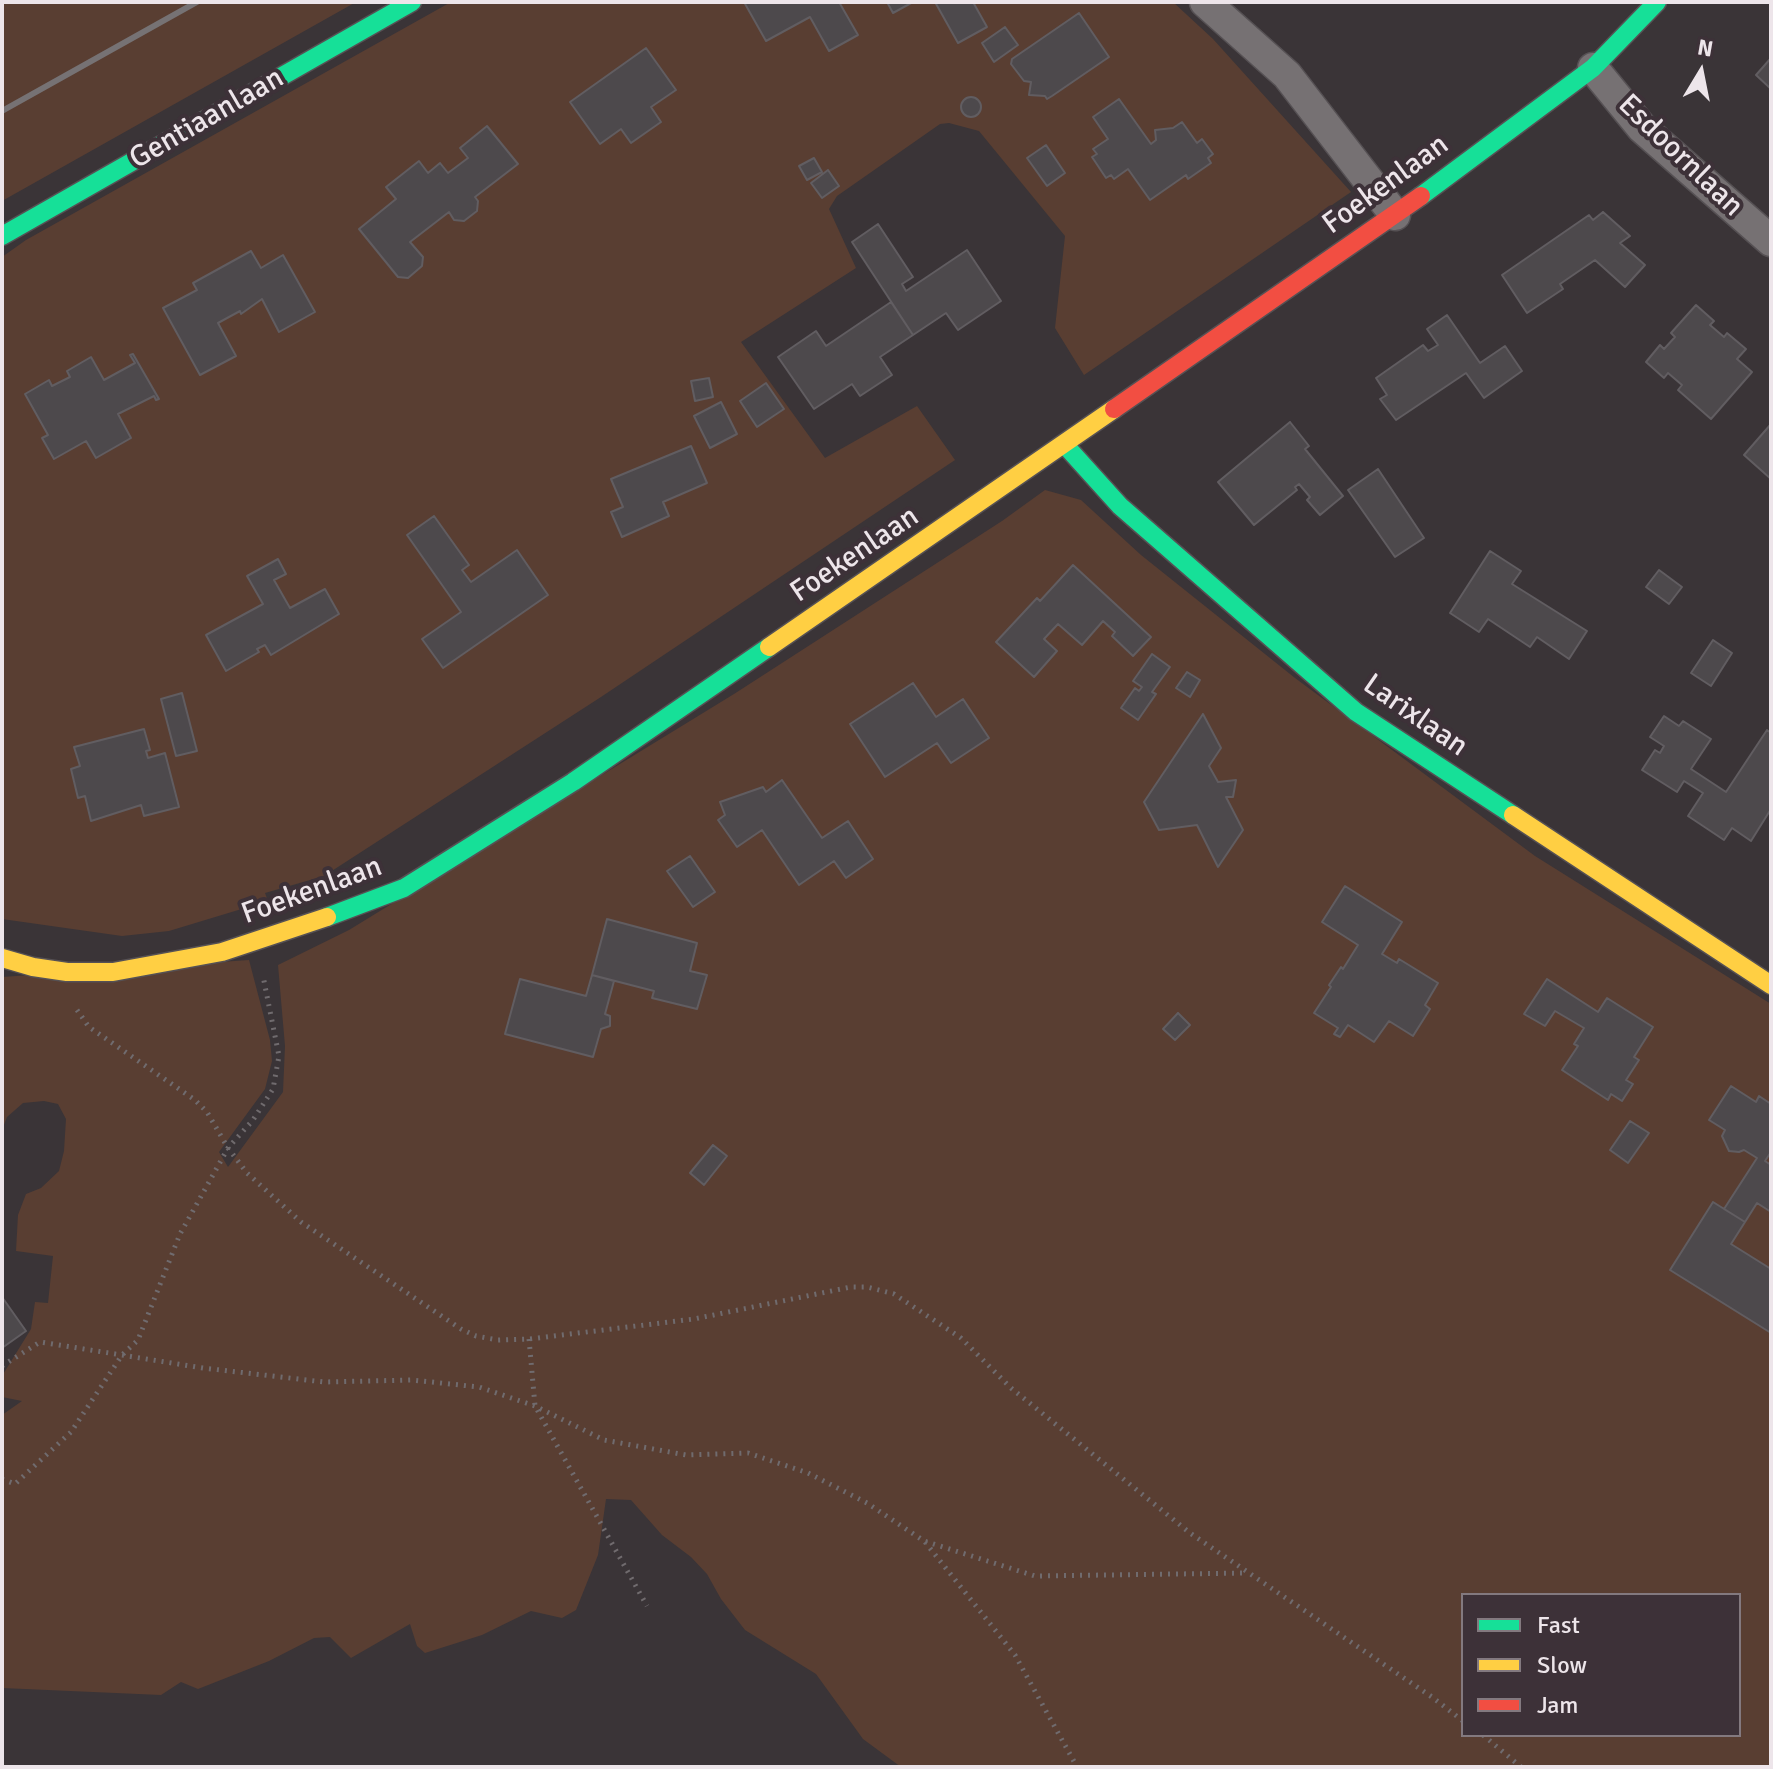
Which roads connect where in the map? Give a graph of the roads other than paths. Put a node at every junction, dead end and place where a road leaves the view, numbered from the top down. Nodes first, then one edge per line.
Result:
1 (412, 2) edge
2 (1205, 2) edge
3 (1657, 2) edge
4 (1593, 68) junction
5 (1395, 215) junction
6 (2, 236) edge
7 (1771, 241) edge
8 (1065, 445) junction
9 (2, 958) edge
10 (1771, 985) edge

1 - 6 street, Gentiaanlaan
2 - 5 street
3 - 4 street, Foekenlaan
4 - 5 street, Foekenlaan
4 - 7 street, Esdoornlaan
5 - 8 street, Foekenlaan
8 - 9 street, Foekenlaan
8 - 10 street, Larixlaan

